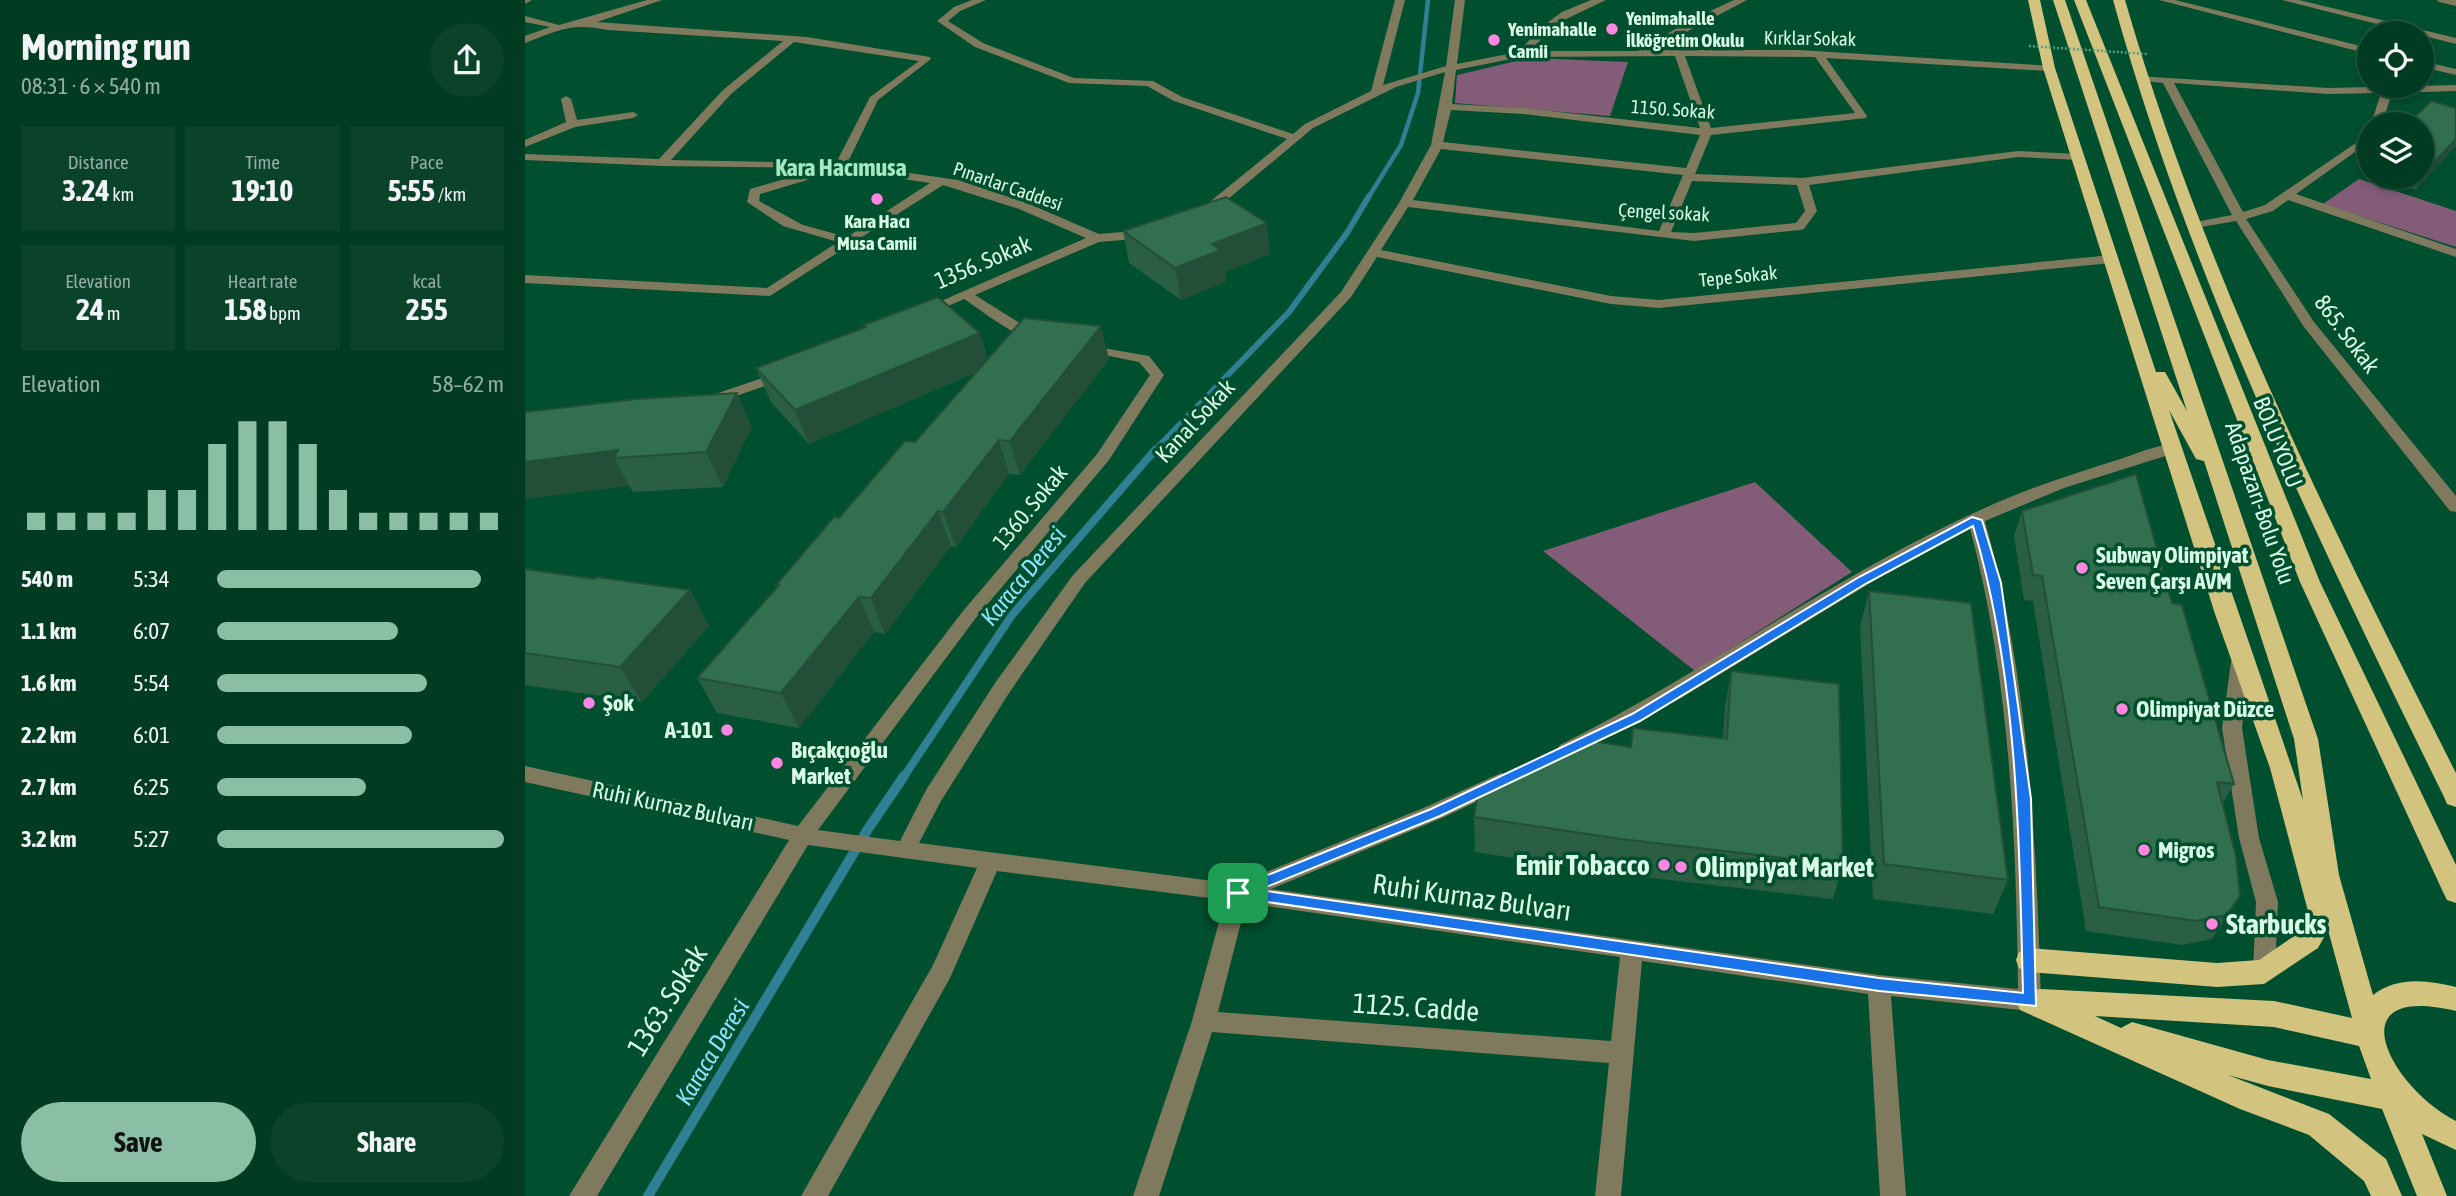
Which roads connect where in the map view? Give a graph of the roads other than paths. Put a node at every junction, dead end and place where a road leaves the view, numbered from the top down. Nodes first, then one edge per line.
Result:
1 (657, 0) edge
2 (981, 0) edge
3 (1400, 0) edge
4 (1460, 0) edge
5 (1601, 0) edge
6 (1742, 0) edge
7 (2034, 0) edge
8 (2059, 0) edge
9 (2080, 0) edge
10 (2119, 0) edge
11 (2164, 0) edge
12 (2287, 0) edge
13 (2442, 0) edge
14 (1574, 3) edge
15 (2456, 3) edge
16 (525, 19) edge
17 (585, 22) junction
18 (568, 26) junction
19 (791, 39) junction
20 (525, 40) edge
21 (2456, 41) edge
22 (2357, 48) edge
23 (1521, 54) junction
24 (1818, 54) junction
25 (1637, 55) junction
26 (1680, 56) junction
27 (2434, 67) edge
28 (1448, 68) junction
29 (2049, 68) junction
30 (2456, 72) edge
31 (2141, 78) junction
32 (2166, 79) junction
33 (2456, 88) edge
34 (2434, 89) edge
35 (2357, 91) edge
36 (1376, 93) junction
37 (566, 99) dead end
38 (1447, 107) junction
39 (633, 115) dead end
40 (572, 124) junction
41 (1707, 132) junction
42 (1295, 138) junction
43 (525, 144) edge
44 (1437, 145) junction
45 (2357, 145) edge
46 (525, 157) edge
47 (2078, 157) junction
48 (663, 163) junction
49 (840, 167) junction
50 (1688, 174) junction
51 (941, 181) junction
52 (1802, 183) junction
53 (2286, 195) junction
54 (1405, 203) junction
55 (1192, 217) edge
56 (2239, 217) junction
57 (2194, 226) junction
58 (1157, 230) edge
59 (1663, 235) junction
60 (1097, 238) junction
61 (850, 241) junction
62 (1373, 252) junction
63 (2456, 253) edge
64 (2111, 259) junction
65 (525, 279) edge
66 (2220, 290) junction
67 (965, 294) junction
68 (915, 316) edge
69 (2134, 331) junction
70 (795, 370) edge
71 (702, 402) edge
72 (2173, 449) junction
73 (2229, 503) junction
74 (2456, 507) edge
75 (2284, 519) junction
76 (1976, 520) junction
77 (2241, 655) junction
78 (1548, 759) edge
79 (1523, 771) edge
80 (525, 774) edge
81 (2456, 797) edge
82 (812, 837) junction
83 (905, 851) junction
84 (992, 859) junction
85 (2456, 892) edge
86 (1238, 893) junction
87 (1632, 950) junction
88 (2029, 960) junction
89 (2264, 972) junction
90 (1879, 985) junction
91 (2456, 999) edge
92 (2030, 1001) junction
93 (1204, 1021) junction
94 (2369, 1035) junction
95 (1624, 1053) junction
96 (2379, 1066) junction
97 (2392, 1097) junction
98 (2456, 1136) edge
99 (582, 1196) edge
100 (814, 1196) edge
101 (1146, 1196) edge
102 (1608, 1196) edge
103 (1893, 1196) edge
104 (2387, 1196) edge
105 (2432, 1196) edge

1 - 17 street
2 - 42 street
3 - 36 street
4 - 28 street, Kanal Sokak
5 - 14 street
6 - 25 street
7 - 29 highway
8 - 73 highway, Adapazarı-Bolu Yolu
9 - 75 highway, BOLU YOLU
10 - 31 highway
11 - 22 street
12 - 21 street
13 - 15 street
14 - 23 street
16 - 18 street
17 - 18 street
17 - 19 street
18 - 20 street
19 - 48 street
19 - 49 street
23 - 25 street, Kırklar Sokak
23 - 28 street, Kırklar Sokak
24 - 26 street, Kırklar Sokak
24 - 29 street, Kırklar Sokak
24 - 41 street, 1150. Sokak
25 - 26 street, Kırklar Sokak
26 - 41 street
27 - 30 street
28 - 36 street, Kırklar Sokak
28 - 38 street, Kanal Sokak
29 - 47 highway
31 - 32 street
31 - 57 highway
32 - 35 street
32 - 56 street, 865. Sokak
33 - 34 street
36 - 42 street
37 - 40 street
38 - 41 street, 1150. Sokak
38 - 44 street, Kanal Sokak
39 - 40 street
40 - 43 street
41 - 50 street
42 - 55 street
44 - 50 street, Çengel sokak
44 - 54 street, Kanal Sokak
45 - 53 street
46 - 48 street, Pınarlar Caddesi
47 - 52 street
47 - 64 highway
48 - 49 street, Pınarlar Caddesi
49 - 51 street, Pınarlar Caddesi
49 - 61 street
50 - 52 street, Çengel sokak
50 - 59 street
51 - 60 street, Pınarlar Caddesi
51 - 61 street
52 - 59 street, Çengel sokak
53 - 56 street
53 - 63 street
54 - 59 street, Çengel sokak
54 - 62 street, Kanal Sokak
56 - 57 street
56 - 74 street, 865. Sokak
57 - 66 highway
58 - 60 street, Pınarlar Caddesi
60 - 67 street, 1356. Sokak
61 - 65 street
62 - 64 street, Tepe Sokak
62 - 83 street, Kanal Sokak
64 - 69 highway
66 - 75 highway
66 - 81 highway
67 - 68 street, 1356. Sokak
67 - 82 street, 1360. Sokak
69 - 72 highway
69 - 73 highway
70 - 71 street
72 - 76 street
72 - 77 highway
73 - 94 highway, Adapazarı-Bolu Yolu
75 - 85 highway, BOLU YOLU
76 - 78 street
76 - 88 street
77 - 89 street
77 - 89 highway
79 - 86 street
80 - 82 street, Ruhi Kurnaz Bulvarı
82 - 83 street, Ruhi Kurnaz Bulvarı
82 - 99 street, 1363. Sokak
83 - 84 street, Ruhi Kurnaz Bulvarı
84 - 86 street, Ruhi Kurnaz Bulvarı
84 - 100 street
86 - 87 street, Ruhi Kurnaz Bulvarı
86 - 93 street
87 - 90 street, Ruhi Kurnaz Bulvarı
87 - 95 street
88 - 89 highway
88 - 92 street
90 - 92 street, Ruhi Kurnaz Bulvarı
90 - 103 street
91 - 94 highway
92 - 94 highway
92 - 97 highway
92 - 104 highway
93 - 95 street, 1125. Cadde
93 - 101 street
94 - 96 highway, Adapazarı-Bolu Yolu
95 - 102 street
96 - 97 highway
96 - 98 highway
97 - 105 highway

